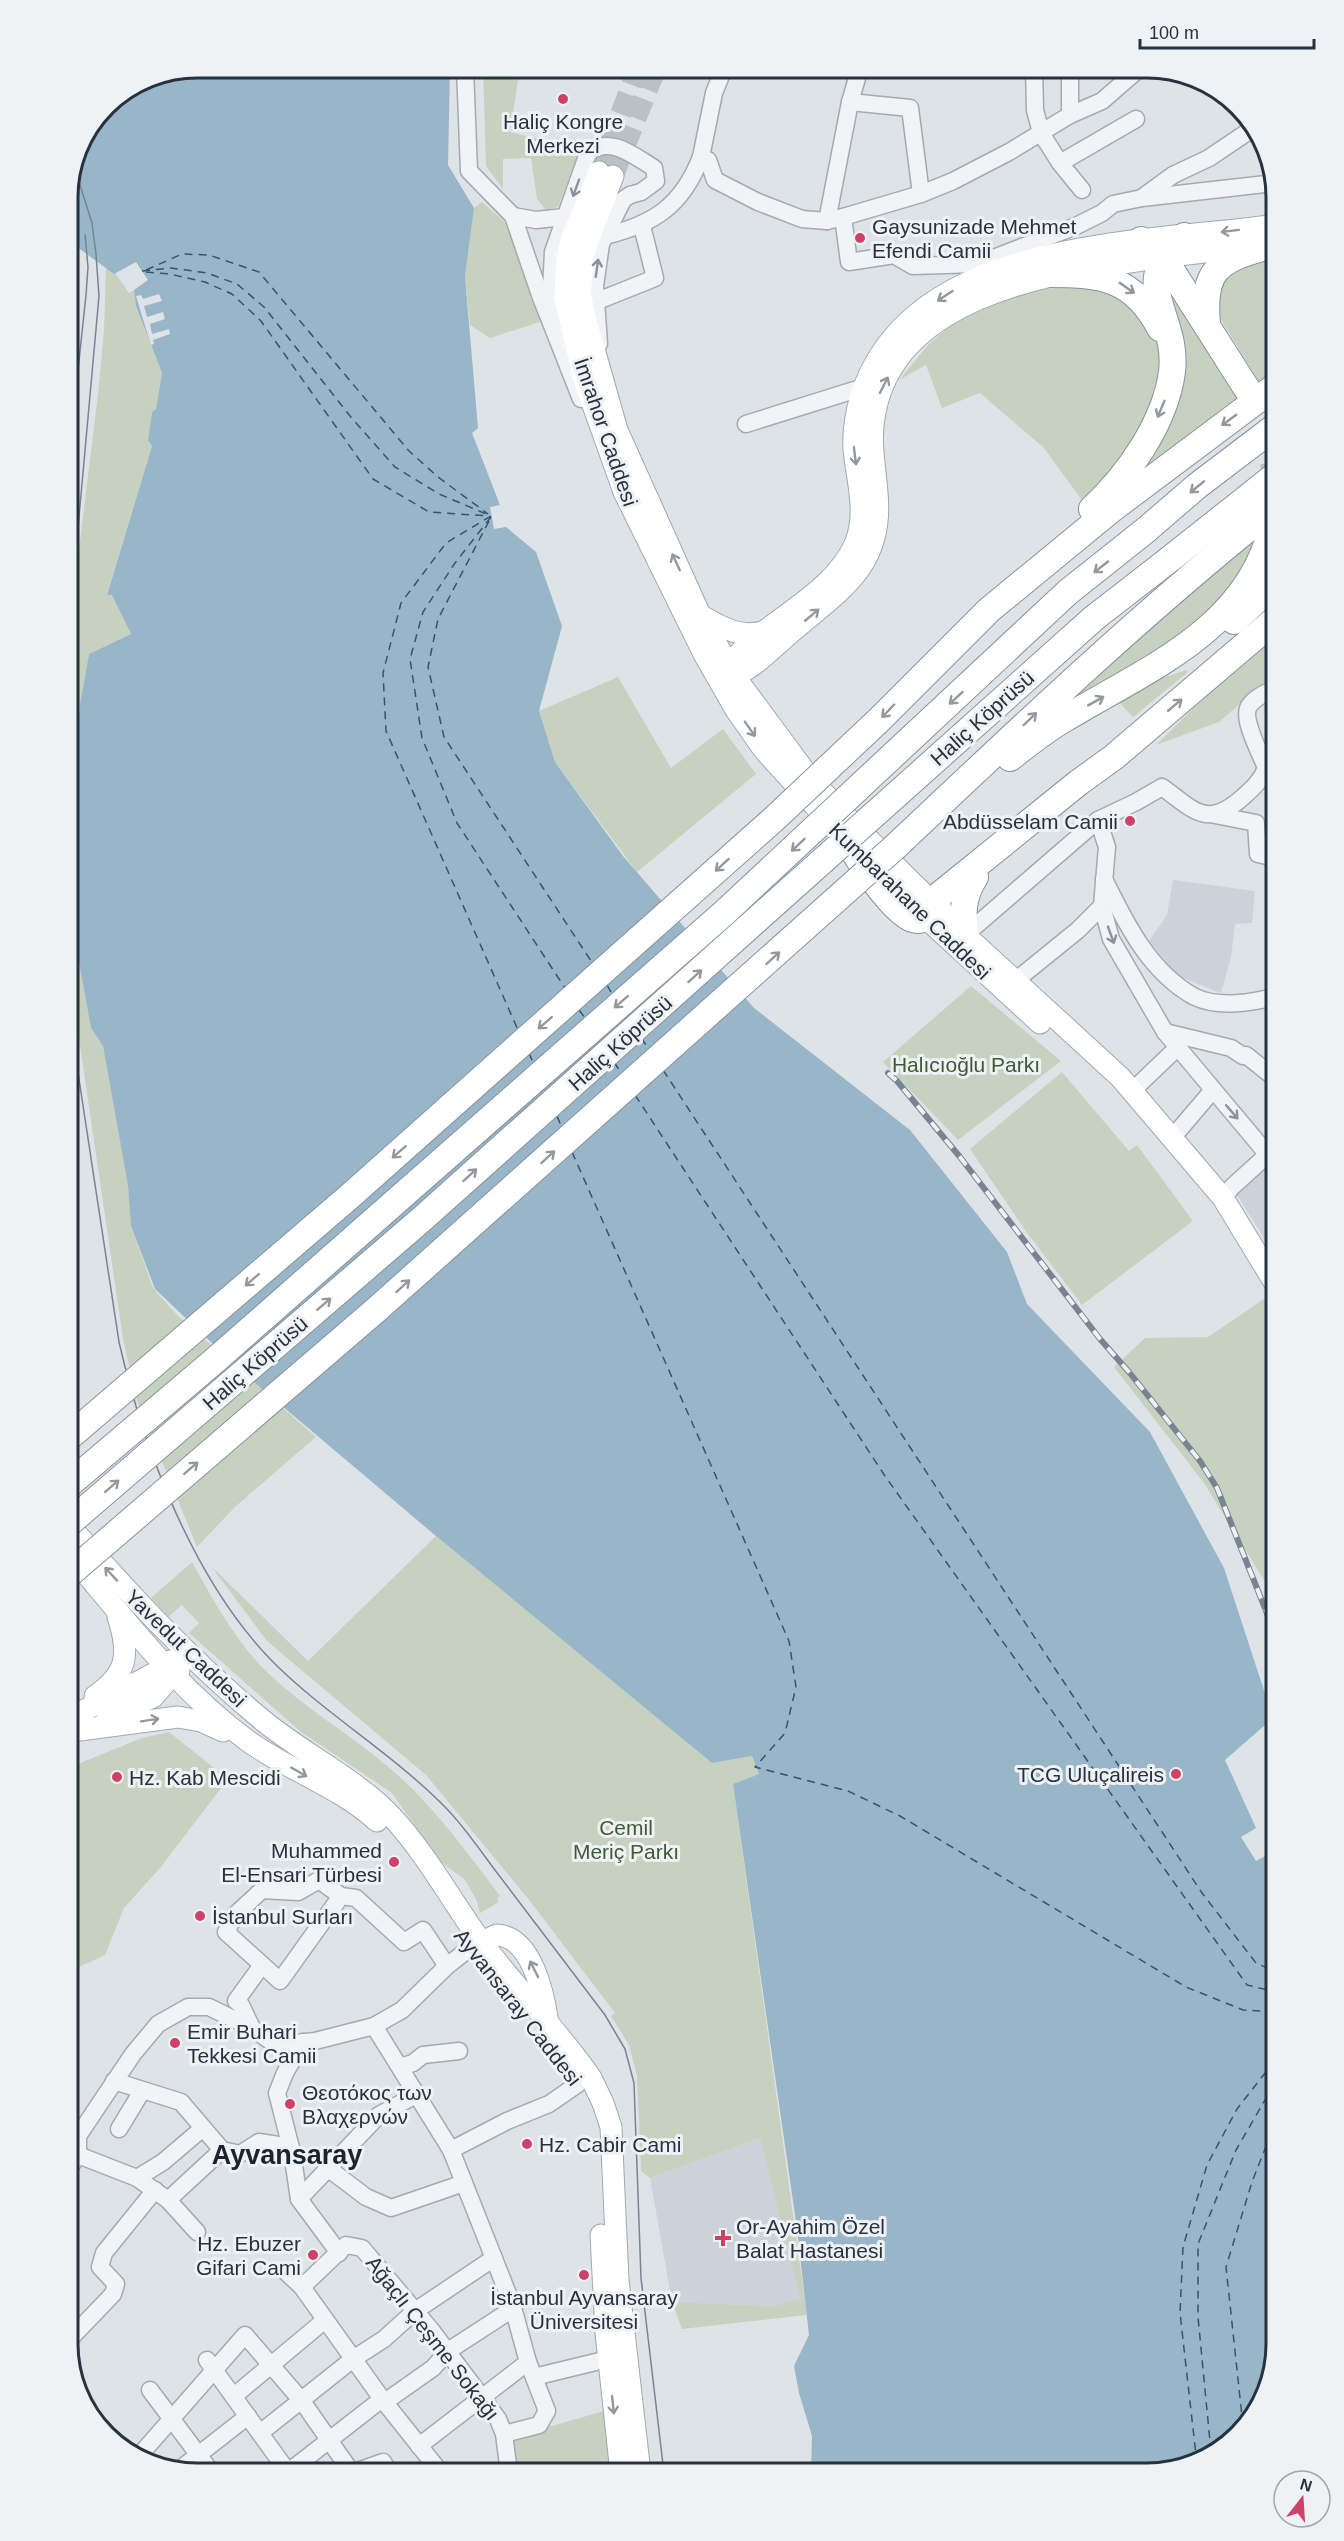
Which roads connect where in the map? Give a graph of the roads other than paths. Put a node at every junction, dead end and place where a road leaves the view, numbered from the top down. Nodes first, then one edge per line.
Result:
1 (465, 78) edge
2 (720, 78) edge
3 (857, 78) edge
4 (1034, 78) edge
5 (1070, 78) edge
6 (1128, 78) edge
7 (850, 102) junction
8 (1070, 115) junction
9 (1136, 119) dead end
10 (1247, 132) edge
11 (1041, 133) junction
12 (701, 157) junction
13 (1060, 163) junction
14 (1265, 184) edge
15 (1082, 190) dead end
16 (921, 194) junction
17 (1142, 198) junction
18 (513, 216) junction
19 (565, 217) junction
20 (835, 219) junction
21 (642, 226) junction
22 (605, 236) junction
23 (1184, 236) junction
24 (1266, 239) edge
25 (1141, 240) junction
26 (1266, 240) edge
27 (1266, 242) edge
28 (1162, 257) junction
29 (981, 269) junction
30 (1050, 274) junction
31 (595, 302) junction
32 (1207, 324) junction
33 (559, 339) junction
34 (1172, 353) junction
35 (864, 387) junction
36 (604, 389) junction
37 (1247, 389) tunnel mouth
38 (1266, 393) edge
39 (599, 422) junction
40 (746, 424) dead end
41 (1266, 434) edge
42 (1266, 483) edge
43 (1120, 492) junction
44 (1266, 522) edge
45 (1266, 545) edge
46 (1266, 591) edge
47 (700, 615) junction
48 (1266, 628) edge
49 (766, 631) junction
50 (1202, 635) junction
51 (767, 652) junction
52 (727, 674) junction
53 (1266, 693) edge
54 (754, 704) junction
55 (1114, 757) junction
56 (1266, 757) edge
57 (1266, 774) edge
58 (1214, 815) junction
59 (1098, 820) junction
60 (896, 846) junction
61 (851, 847) joint
62 (1266, 856) edge
63 (975, 877) junction
64 (1103, 878) junction
65 (1101, 906) junction
66 (932, 909) junction
67 (965, 935) junction
68 (1015, 981) junction
69 (1266, 999) edge
70 (1165, 1032) junction
71 (1177, 1048) junction
72 (1266, 1071) edge
73 (1213, 1090) junction
74 (1131, 1092) junction
75 (1172, 1138) junction
76 (1266, 1145) edge
77 (1266, 1156) edge
78 (1223, 1198) junction
79 (1266, 1269) edge
80 (78, 1429) edge
81 (78, 1476) edge
82 (78, 1515) edge
83 (78, 1536) edge
84 (78, 1564) edge
85 (78, 1566) edge
86 (113, 1605) junction
87 (165, 1631) junction
88 (168, 1671) junction
89 (78, 1715) edge
90 (78, 1722) edge
91 (78, 1723) edge
92 (249, 1742) junction
93 (316, 1760) junction
94 (341, 1896) junction
95 (476, 1944) junction
96 (262, 1965) junction
97 (447, 1966) junction
98 (374, 2026) junction
99 (252, 2028) junction
100 (303, 2042) junction
101 (459, 2051) dead end
102 (400, 2067) junction
103 (114, 2081) junction
104 (578, 2084) junction
105 (142, 2091) junction
106 (416, 2095) junction
107 (119, 2128) dead end
108 (203, 2128) junction
109 (291, 2147) junction
110 (222, 2150) junction
111 (451, 2150) junction
112 (78, 2155) joint
113 (329, 2169) junction
114 (137, 2178) junction
115 (464, 2183) junction
116 (161, 2195) junction
117 (299, 2199) junction
118 (197, 2232) dead end
119 (339, 2253) junction
120 (494, 2258) junction
121 (286, 2272) dead end
122 (302, 2287) junction
123 (512, 2304) junction
124 (415, 2311) junction
125 (326, 2320) junction
126 (78, 2331) edge
127 (448, 2351) junction
128 (353, 2359) junction
129 (608, 2359) junction
130 (272, 2364) junction
131 (211, 2366) junction
132 (531, 2370) junction
133 (150, 2390) dead end
134 (234, 2396) junction
135 (483, 2397) junction
136 (382, 2399) junction
137 (302, 2401) junction
138 (248, 2416) junction
139 (171, 2418) junction
140 (260, 2433) junction
141 (504, 2434) junction
142 (328, 2442) junction
143 (419, 2446) junction
144 (143, 2451) edge
145 (200, 2455) junction
146 (189, 2463) edge
147 (205, 2463) edge
148 (282, 2463) edge
149 (300, 2463) edge
150 (344, 2463) edge
151 (433, 2463) edge
152 (508, 2463) edge
153 (632, 2463) edge
154 (635, 2463) edge

1 - 18 street
2 - 12 street
3 - 7 street
4 - 11 street
5 - 8 street
6 - 8 street
7 - 16 street
7 - 20 street
8 - 11 street
9 - 13 street
10 - 17 street
11 - 13 street
11 - 16 street
12 - 20 street
12 - 21 street
13 - 15 street
14 - 17 street
16 - 20 street
17 - 29 street
18 - 19 street
18 - 33 street
22 -> 19 street
19 - 33 street
20 - 29 street
21 - 22 street
21 - 31 street
31 -> 22 street
24 -> 23 main road
23 - 25 main road
23 - 28 highway
25 - 28 highway
25 - 29 main road
26 - 28 main road
27 - 32 highway
28 - 30 main road
28 - 32 highway
28 - 34 highway
29 -> 35 main road
30 -> 34 highway
51 -> 30 main road
31 - 36 street
32 - 37 highway
33 - 39 street
34 -> 43 highway
35 - 40 street
35 -> 49 main road
36 - 39 main road, İmrahor Caddesi
47 -> 36 main road, İmrahor Caddesi
38 -> 43 highway
39 - 52 main road, İmrahor Caddesi
41 -> 81 highway, Haliç Köprüsü, bridge
82 -> 42 highway, Haliç Köprüsü, bridge
43 -> 80 highway, bridge
60 -> 44 highway
45 - 50 highway
46 - 50 highway
47 - 49 main road
47 - 52 main road, İmrahor Caddesi
55 -> 48 highway
49 - 52 main road
60 -> 50 highway
51 - 52 main road
51 - 54 main road
52 - 54 main road, Kumbarahane Caddesi
52 -> 61 main road, Kumbarahane Caddesi
53 - 56 street
54 - 66 main road, Kumbarahane Caddesi
55 - 63 highway
55 - 66 highway
57 - 58 street
58 - 59 street
58 - 62 street
59 - 64 street
59 - 67 street
85 -> 60 highway, bridge
61 - 66 highway
63 - 66 highway
63 - 67 highway
64 - 65 street
64 - 69 street
65 - 68 street
65 -> 70 street
66 - 67 main road, Kumbarahane Caddesi
66 - 74 main road, Kumbarahane Caddesi
67 - 68 main road, Kumbarahane Caddesi
68 - 74 main road, Kumbarahane Caddesi
70 - 71 street
70 - 72 street
71 - 73 street
71 - 74 street
73 - 75 street
73 -> 76 street
74 - 75 main road, Kumbarahane Caddesi
75 - 78 main road, Kumbarahane Caddesi
77 - 78 street
78 - 79 main road, Kumbarahane Caddesi
87 -> 83 main road, Yavedut Caddesi
84 - 86 main road, Yavedut Caddesi
86 - 88 main road, Yavedut Caddesi
86 - 89 main road
87 - 88 main road
87 - 93 main road, Yavedut Caddesi
88 - 90 main road
88 - 92 main road, Ayvansaray Caddesi
88 - 93 main road
91 -> 92 main road
92 -> 95 main road, Ayvansaray Caddesi
93 - 95 main road, Ayvansaray Caddesi
94 - 96 street
94 - 96 street
94 - 97 street
95 - 97 street
95 - 104 main road, Ayvansaray Caddesi
154 -> 95 main road, Ayvansaray Caddesi
96 - 99 street
97 - 98 street
98 - 100 street
98 - 102 street
99 - 100 street
99 - 103 street
100 - 109 street
101 - 102 street
102 - 106 street
103 - 105 street
103 - 112 street
104 - 111 street
104 - 129 main road, Ayvansaray Caddesi
105 - 107 street
105 - 108 street
106 - 111 street
106 - 113 street
108 - 110 street
108 - 114 street
109 - 110 street
109 - 117 street
110 - 116 street
111 - 115 street
112 - 114 street
113 - 115 street
113 - 117 street
114 - 116 street
115 - 120 street
116 - 118 street
116 - 126 street
117 - 119 street
119 - 122 street, Ağaçlı Çeşme Sokağı
119 - 124 street, Ağaçlı Çeşme Sokağı
120 - 123 street
120 - 124 street
121 - 122 street
122 - 125 street
123 - 127 street
123 - 132 street
124 - 127 street, Ağaçlı Çeşme Sokağı
124 - 128 street
125 - 128 street
125 - 130 street
127 - 135 street, Ağaçlı Çeşme Sokağı
127 - 136 street
128 - 136 street
128 - 137 street
129 - 132 street
129 -> 153 main road, Ayvansaray Caddesi
130 - 131 street
130 - 134 street
130 - 137 street
131 - 134 street
131 - 139 street
132 - 135 street
132 - 141 street
133 - 139 street
134 - 138 street
135 - 141 street, Ağaçlı Çeşme Sokağı
135 - 143 street
136 - 142 street
136 - 143 street
137 - 140 street
137 - 142 street
138 - 140 street
138 - 145 street
139 - 144 street
139 - 145 street
140 - 148 street
141 - 152 street
142 - 149 street
142 - 150 street
143 - 151 street
145 - 146 street
145 - 147 street

